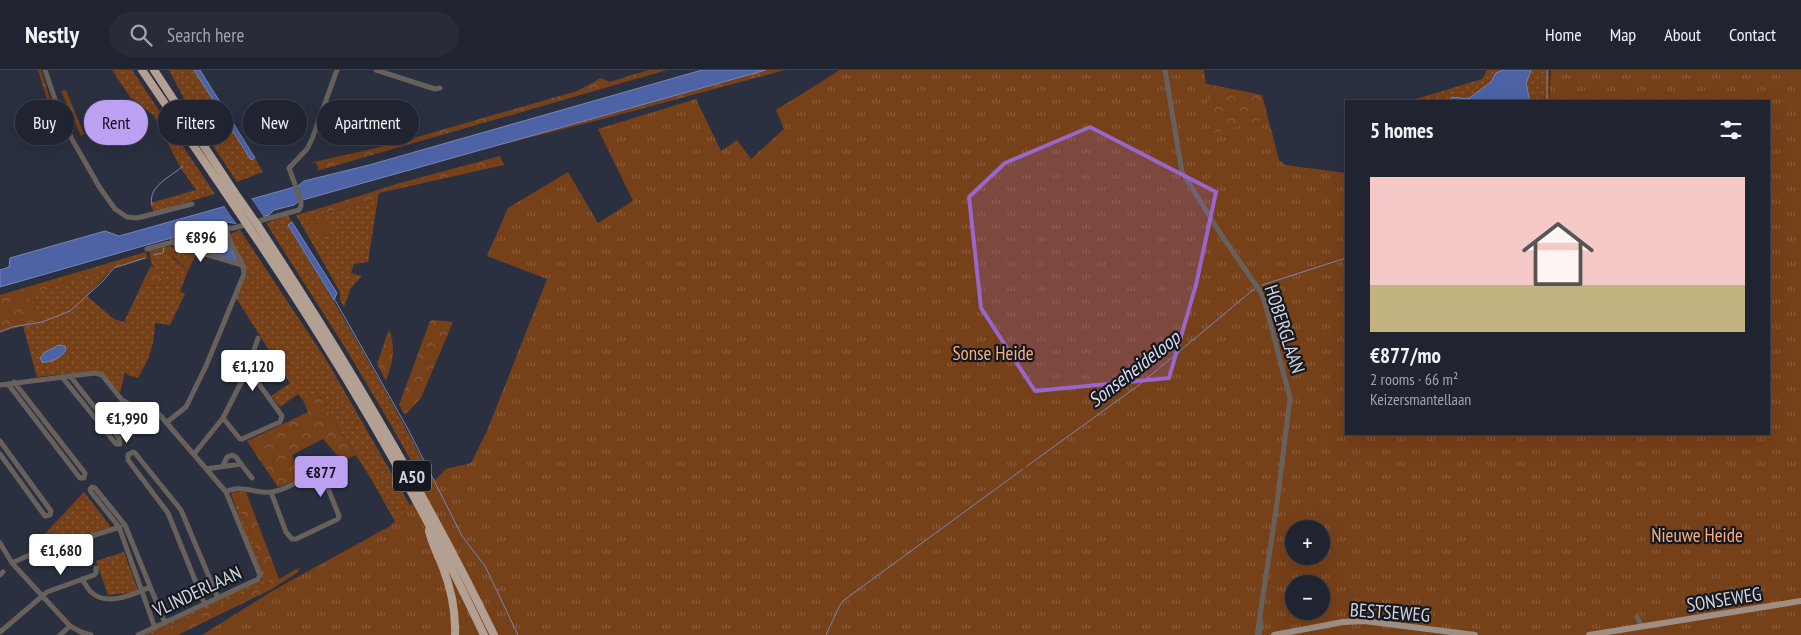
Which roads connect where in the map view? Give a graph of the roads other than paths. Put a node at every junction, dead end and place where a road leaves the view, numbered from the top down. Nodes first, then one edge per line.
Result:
1 (46, 70) edge
2 (142, 70) edge
3 (154, 70) edge
4 (160, 70) edge
5 (337, 70) edge
6 (376, 70) edge
7 (1165, 70) edge
8 (440, 88) dead end
9 (168, 92) junction
10 (229, 191) junction
11 (192, 204) dead end
12 (227, 229) junction
13 (172, 242) junction
14 (147, 249) dead end
15 (242, 266) junction
16 (258, 338) dead end
17 (247, 370) junction
18 (70, 376) junction
19 (62, 377) junction
20 (14, 382) junction
21 (8, 384) junction
22 (0, 385) edge
23 (223, 418) junction
24 (167, 422) junction
25 (0, 441) edge
26 (0, 454) edge
27 (194, 454) junction
28 (241, 464) junction
29 (223, 466) junction
30 (206, 469) junction
31 (252, 478) dead end
32 (226, 492) junction
33 (271, 492) junction
34 (181, 510) junction
35 (168, 513) junction
36 (426, 520) junction
37 (125, 525) junction
38 (118, 527) junction
39 (0, 543) edge
40 (12, 563) junction
41 (96, 568) dead end
42 (82, 579) junction
43 (150, 587) junction
44 (141, 591) junction
45 (43, 595) junction
46 (218, 598) junction
47 (1801, 601) edge
48 (205, 605) junction
49 (1637, 617) dead end
50 (165, 623) junction
51 (70, 626) junction
52 (1642, 627) junction
53 (155, 628) junction
54 (0, 632) edge
55 (60, 635) edge
56 (90, 635) edge
57 (138, 635) edge
58 (456, 635) edge
59 (484, 635) edge
60 (494, 635) edge
61 (1258, 635) edge
62 (1274, 635) edge
63 (1475, 635) edge
64 (1589, 635) edge

1 - 11 street
2 - 10 highway, A50
3 - 9 highway, A50
4 - 9 highway, A50
5 - 12 street
6 - 8 street
7 - 61 street, HOBERGLAAN
9 - 10 highway, A50
10 - 36 highway, A50, bridge
10 - 60 highway, A50, bridge
12 - 13 street
12 - 15 street
13 - 14 street
13 - 15 street
15 - 24 street
16 - 17 street
17 - 23 street
17 - 23 street
18 - 19 street, VLINDERLAAN
18 - 19 street
18 - 24 street, VLINDERLAAN
19 - 20 street, VLINDERLAAN
20 - 21 street, VLINDERLAAN
20 - 21 street
21 - 22 street, VLINDERLAAN
23 - 27 street
24 - 27 street, VLINDERLAAN
25 - 26 street
27 - 30 street, VLINDERLAAN
28 - 29 street
28 - 29 street
28 - 31 street
29 - 30 street
30 - 32 street, VLINDERLAAN
32 - 33 street
32 - 46 street, VLINDERLAAN
33 - 33 street
34 - 35 street
34 - 35 street
34 - 46 street
35 - 48 street
36 - 58 highway, A50
36 - 59 highway, A50
37 - 38 street
37 - 38 street
37 - 43 street
38 - 40 street
38 - 44 street
39 - 40 street
40 - 45 street
41 - 42 street
42 - 44 street
42 - 45 street
43 - 44 street
43 - 50 street
44 - 53 street
45 - 51 street
45 - 54 street
46 - 48 street, VLINDERLAAN
47 - 52 main road, SONSEWEG
48 - 50 street, VLINDERLAAN
49 - 52 street
50 - 53 street, VLINDERLAAN
51 - 55 street
51 - 56 street
52 - 64 main road
53 - 57 street, VLINDERLAAN
62 - 63 main road, BESTSEWEG

